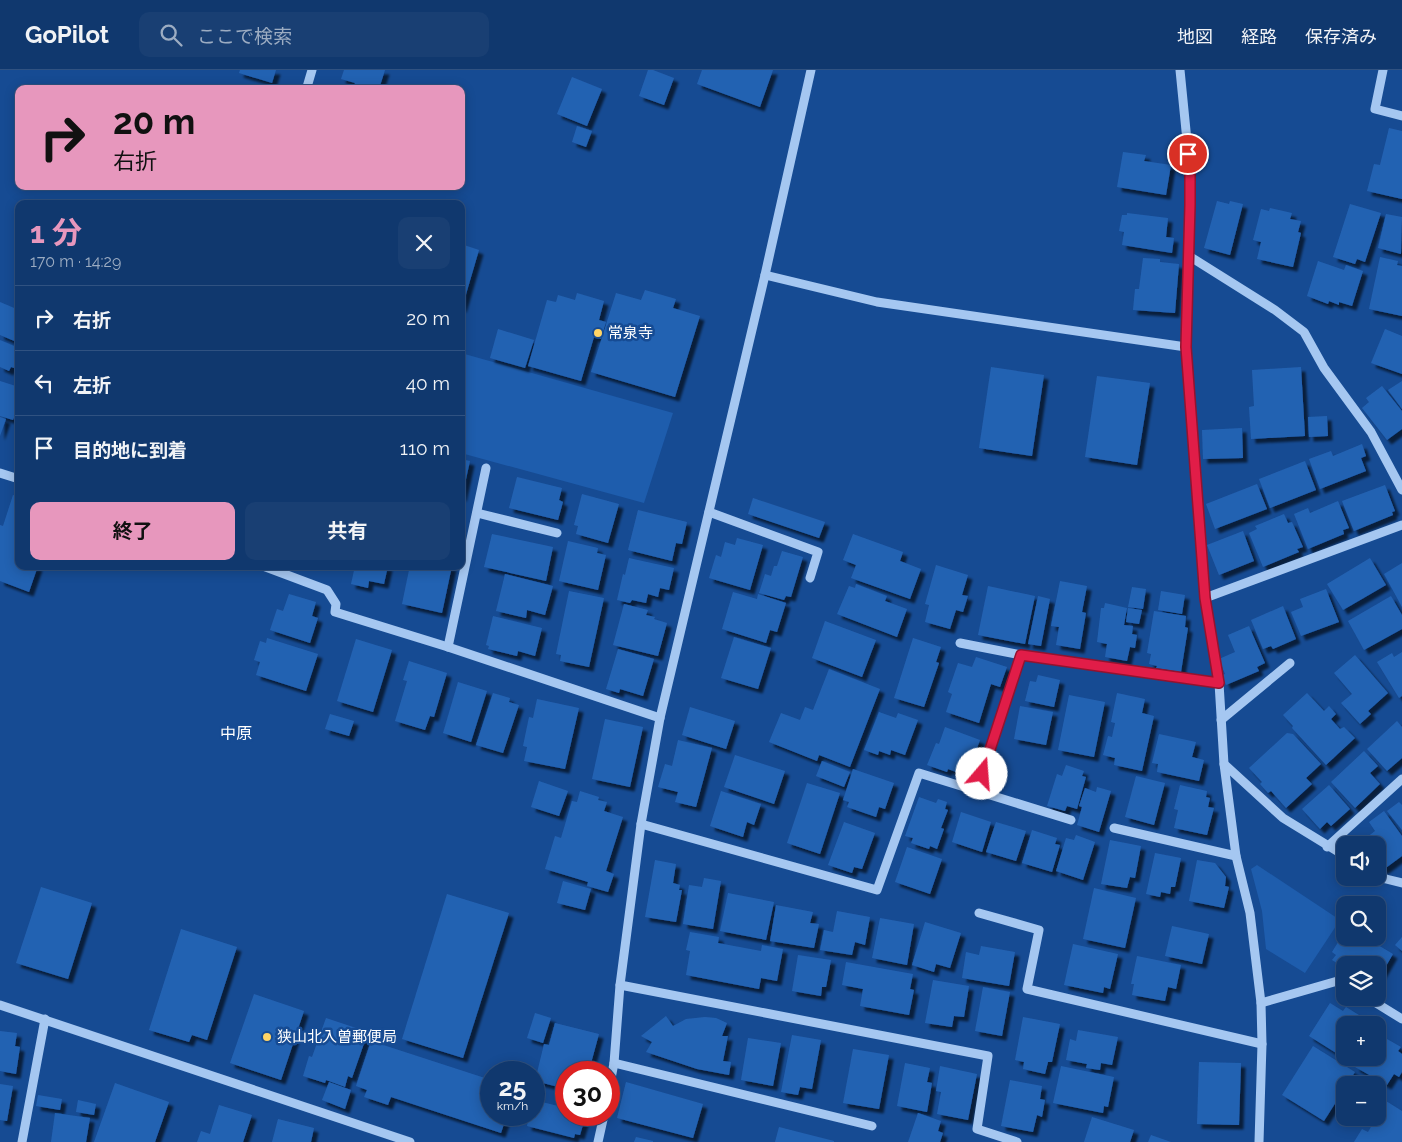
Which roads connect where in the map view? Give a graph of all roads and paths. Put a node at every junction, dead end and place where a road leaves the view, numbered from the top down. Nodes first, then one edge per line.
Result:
1 (312, 70) edge
2 (811, 70) edge
3 (1180, 70) edge
4 (1383, 70) edge
5 (308, 85) edge
6 (1402, 116) edge
7 (1189, 256) junction
8 (765, 276) junction
9 (1186, 347) junction
10 (486, 468) dead end
11 (0, 473) edge
12 (15, 478) edge
13 (1402, 490) edge
14 (709, 512) junction
15 (477, 513) junction
16 (1402, 525) edge
17 (557, 533) dead end
18 (465, 568) edge
19 (274, 570) edge
20 (465, 570) edge
21 (810, 578) dead end
22 (1205, 598) junction
23 (960, 643) dead end
24 (448, 647) junction
25 (1021, 655) junction
26 (1290, 663) dead end
27 (1219, 683) junction
28 (660, 718) junction
29 (1221, 720) junction
30 (1224, 764) junction
31 (1402, 779) edge
32 (976, 791) junction
33 (1071, 820) dead end
34 (641, 824) junction
35 (1114, 828) dead end
36 (1328, 847) junction
37 (1336, 851) edge
38 (1236, 856) junction
39 (1386, 879) edge
40 (1402, 883) edge
41 (979, 913) dead end
42 (1336, 981) edge
43 (620, 984) junction
44 (1261, 1003) junction
45 (0, 1005) edge
46 (1381, 1006) edge
47 (45, 1019) junction
48 (1402, 1019) edge
49 (1262, 1044) junction
50 (614, 1061) edge
51 (620, 1064) edge
52 (602, 1126) edge
53 (872, 1126) dead end
54 (22, 1142) edge
55 (410, 1142) edge
56 (598, 1142) edge
57 (1018, 1142) edge
58 (1259, 1142) edge

1 - 5 street
2 - 8 street
3 - 7 street
4 - 6 street
7 - 9 street
7 - 13 street
8 - 9 street
8 - 14 street
9 - 22 street
10 - 15 street
11 - 12 street
14 - 21 street
14 - 28 street
15 - 17 street
15 - 18 street
16 - 22 street
19 - 24 street
20 - 24 street
22 - 27 street
23 - 25 street
24 - 28 street
25 - 27 street
25 - 32 street
26 - 29 street
27 - 29 street
28 - 34 street
29 - 30 street
30 - 36 street
30 - 38 street
31 - 36 street
32 - 33 street
32 - 34 street
34 - 43 street
35 - 38 street
36 - 37 street
38 - 44 street
39 - 40 street
41 - 49 street
42 - 44 street
43 - 50 street
43 - 57 street
44 - 49 street
45 - 47 street
46 - 48 street
47 - 54 street
47 - 55 street
49 - 58 street
51 - 53 street
52 - 56 street

